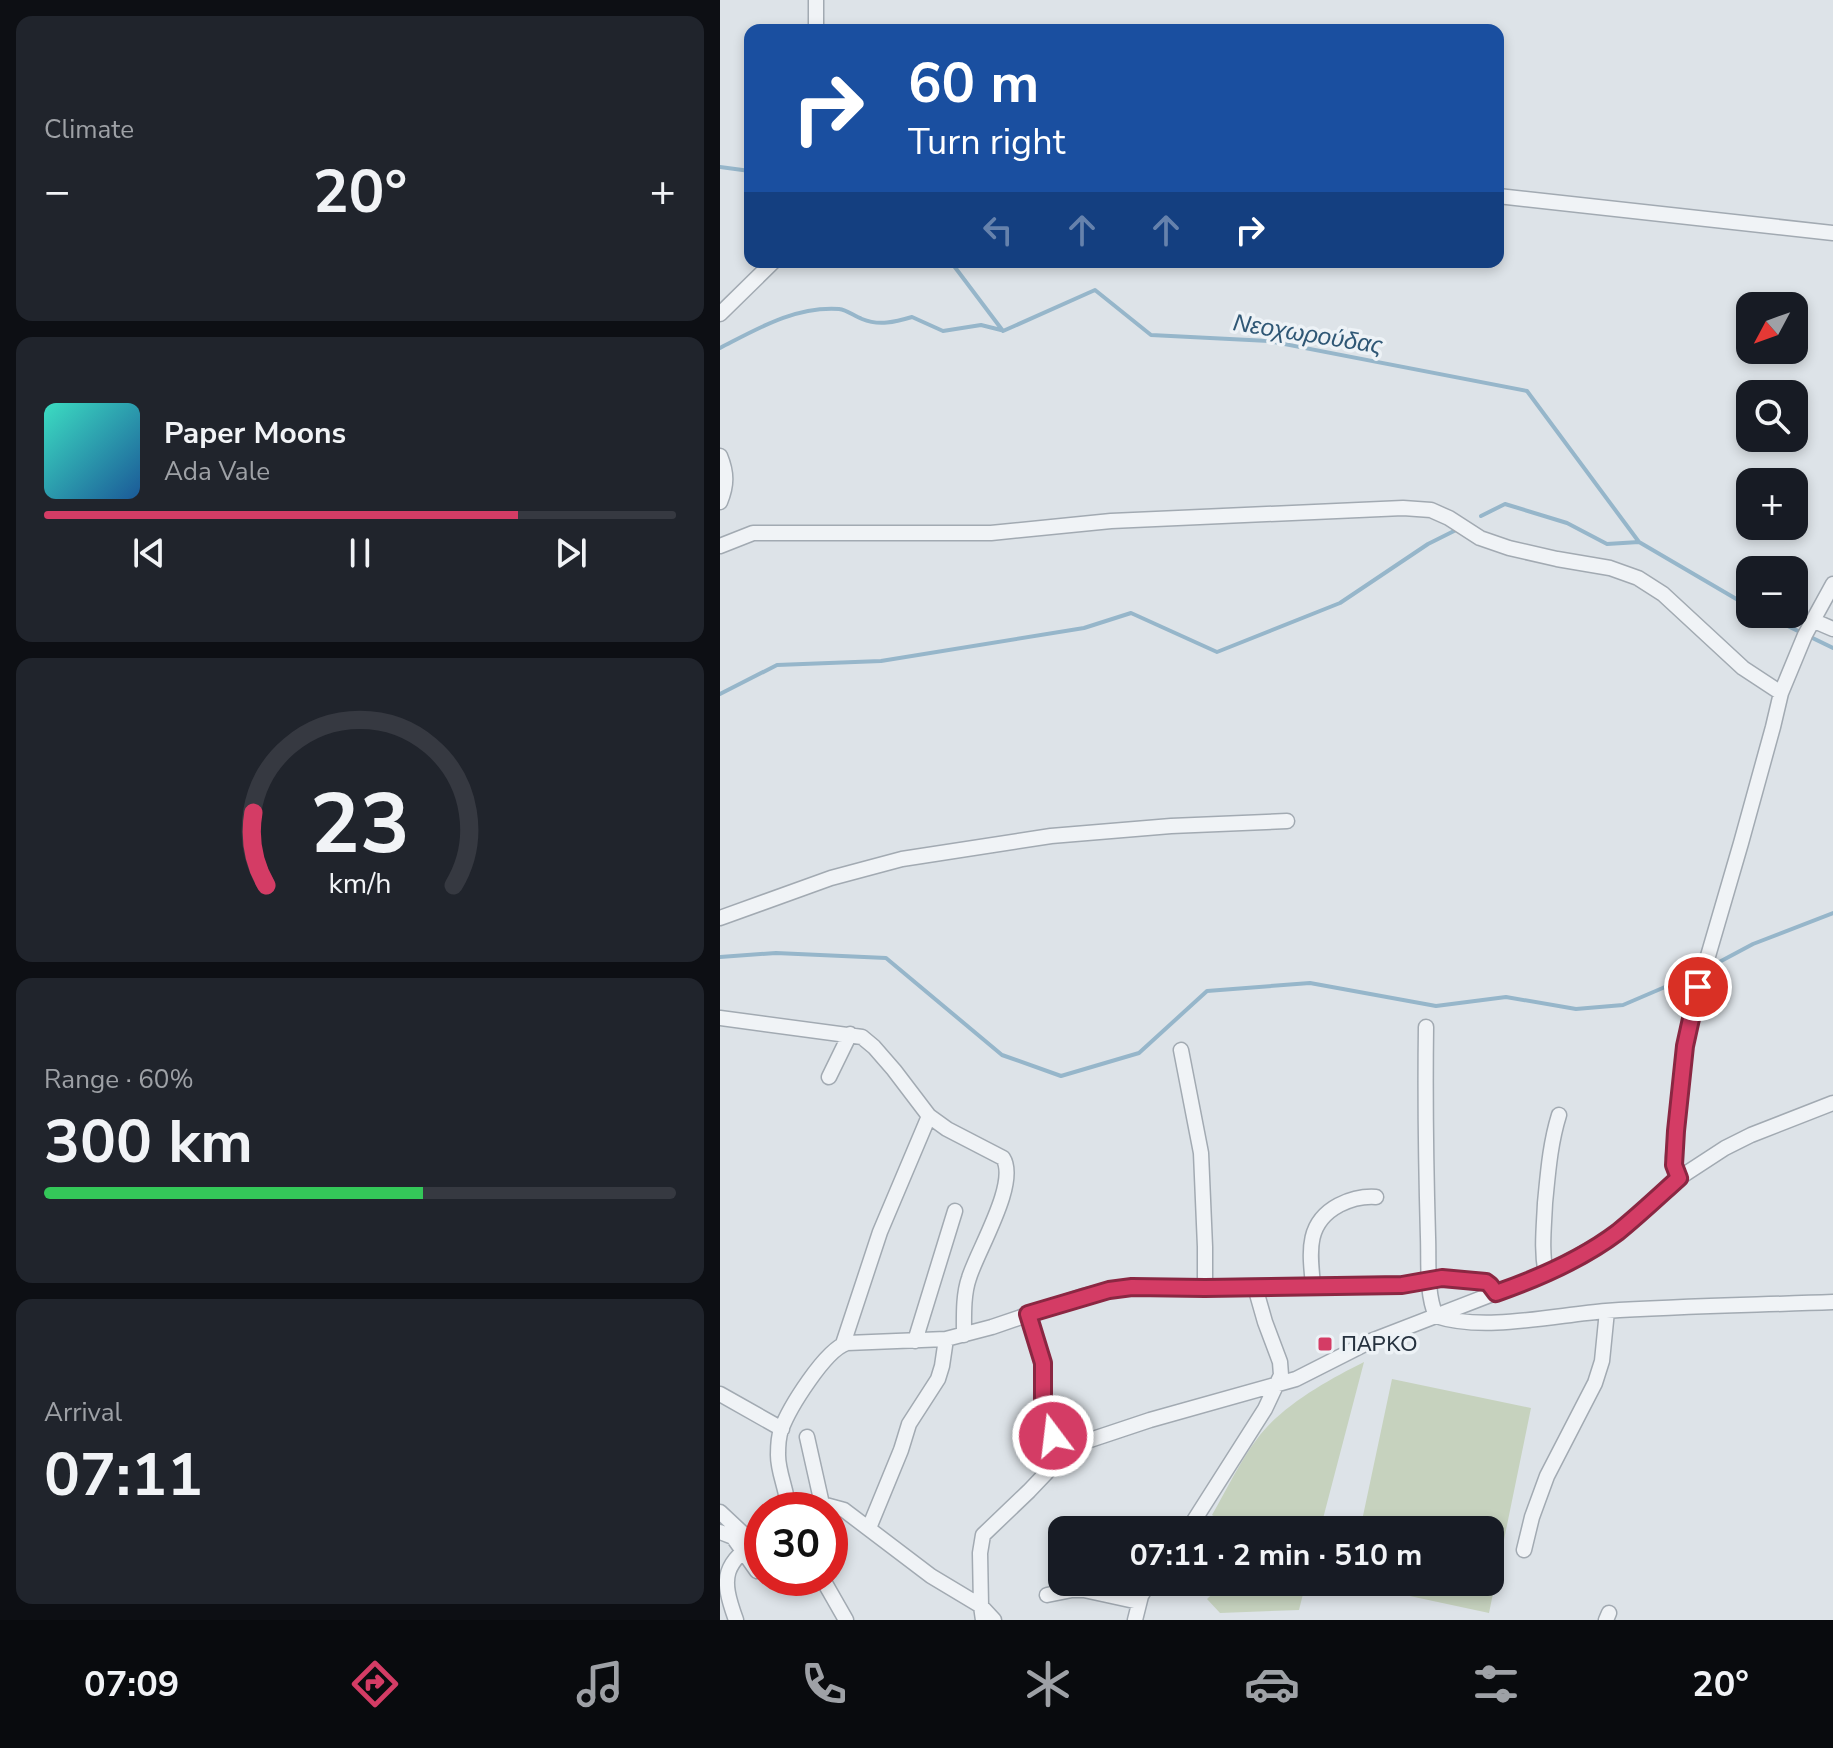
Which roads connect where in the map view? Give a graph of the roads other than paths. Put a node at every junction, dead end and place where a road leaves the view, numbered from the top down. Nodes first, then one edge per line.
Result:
1 (816, 0) edge
2 (816, 24) edge
3 (1504, 197) edge
4 (1833, 233) edge
5 (767, 268) edge
6 (720, 314) edge
7 (720, 456) edge
8 (720, 502) edge
9 (720, 546) edge
10 (1833, 584) edge
11 (1812, 620) junction
12 (1833, 629) edge
13 (1781, 693) junction
14 (1287, 821) dead end
15 (720, 918) edge
16 (720, 1018) edge
17 (1426, 1027) dead end
18 (850, 1034) junction
19 (1181, 1050) dead end
20 (829, 1077) dead end
21 (1833, 1103) edge
22 (1559, 1115) dead end
23 (929, 1116) junction
24 (1679, 1178) junction
25 (1376, 1197) dead end
26 (955, 1211) dead end
27 (1546, 1274) junction
28 (1430, 1280) junction
29 (1313, 1285) junction
30 (1255, 1287) junction
31 (1205, 1288) junction
32 (1496, 1293) junction
33 (1833, 1302) edge
34 (1607, 1311) junction
35 (1028, 1314) junction
36 (1436, 1316) junction
37 (964, 1335) junction
38 (946, 1339) junction
39 (915, 1341) junction
40 (843, 1344) junction
41 (1278, 1383) junction
42 (720, 1394) edge
43 (782, 1429) junction
44 (807, 1437) dead end
45 (1069, 1449) junction
46 (785, 1492) edge
47 (819, 1492) edge
48 (720, 1512) edge
49 (848, 1513) edge
50 (1197, 1516) edge
51 (869, 1528) junction
52 (720, 1532) edge
53 (744, 1535) edge
54 (744, 1541) edge
55 (1524, 1550) dead end
56 (744, 1552) edge
57 (1047, 1595) dead end
58 (832, 1596) edge
59 (1142, 1596) edge
60 (1139, 1602) junction
61 (982, 1613) edge
62 (736, 1620) edge
63 (846, 1620) edge
64 (994, 1620) edge
65 (1135, 1620) edge

1 - 2 street
3 - 4 street
5 - 6 street
7 - 8 street
9 - 13 street
10 - 11 street
11 - 12 street
11 - 13 street
13 - 24 street
14 - 15 street
16 - 18 street
17 - 28 street
18 - 20 street
18 - 23 street
19 - 31 street
21 - 24 street
22 - 27 street
23 - 37 street
23 - 40 street
24 - 27 street
25 - 29 street
26 - 39 street
27 - 32 street
28 - 29 street
28 - 32 street
28 - 36 street
29 - 30 street
30 - 31 street
30 - 41 street
31 - 35 street
32 - 36 street
33 - 34 street
34 - 36 street
34 - 55 street
35 - 37 street
35 - 45 street
36 - 41 street
37 - 38 street
38 - 39 street
38 - 51 street
39 - 40 street
40 - 43 street
41 - 45 street
41 - 50 street
42 - 43 street
43 - 46 street
44 - 47 street
45 - 61 street
48 - 53 street
49 - 51 street
51 - 61 street
52 - 54 street
56 - 62 street
57 - 60 street
58 - 63 street
59 - 60 street
60 - 65 street
61 - 64 street

